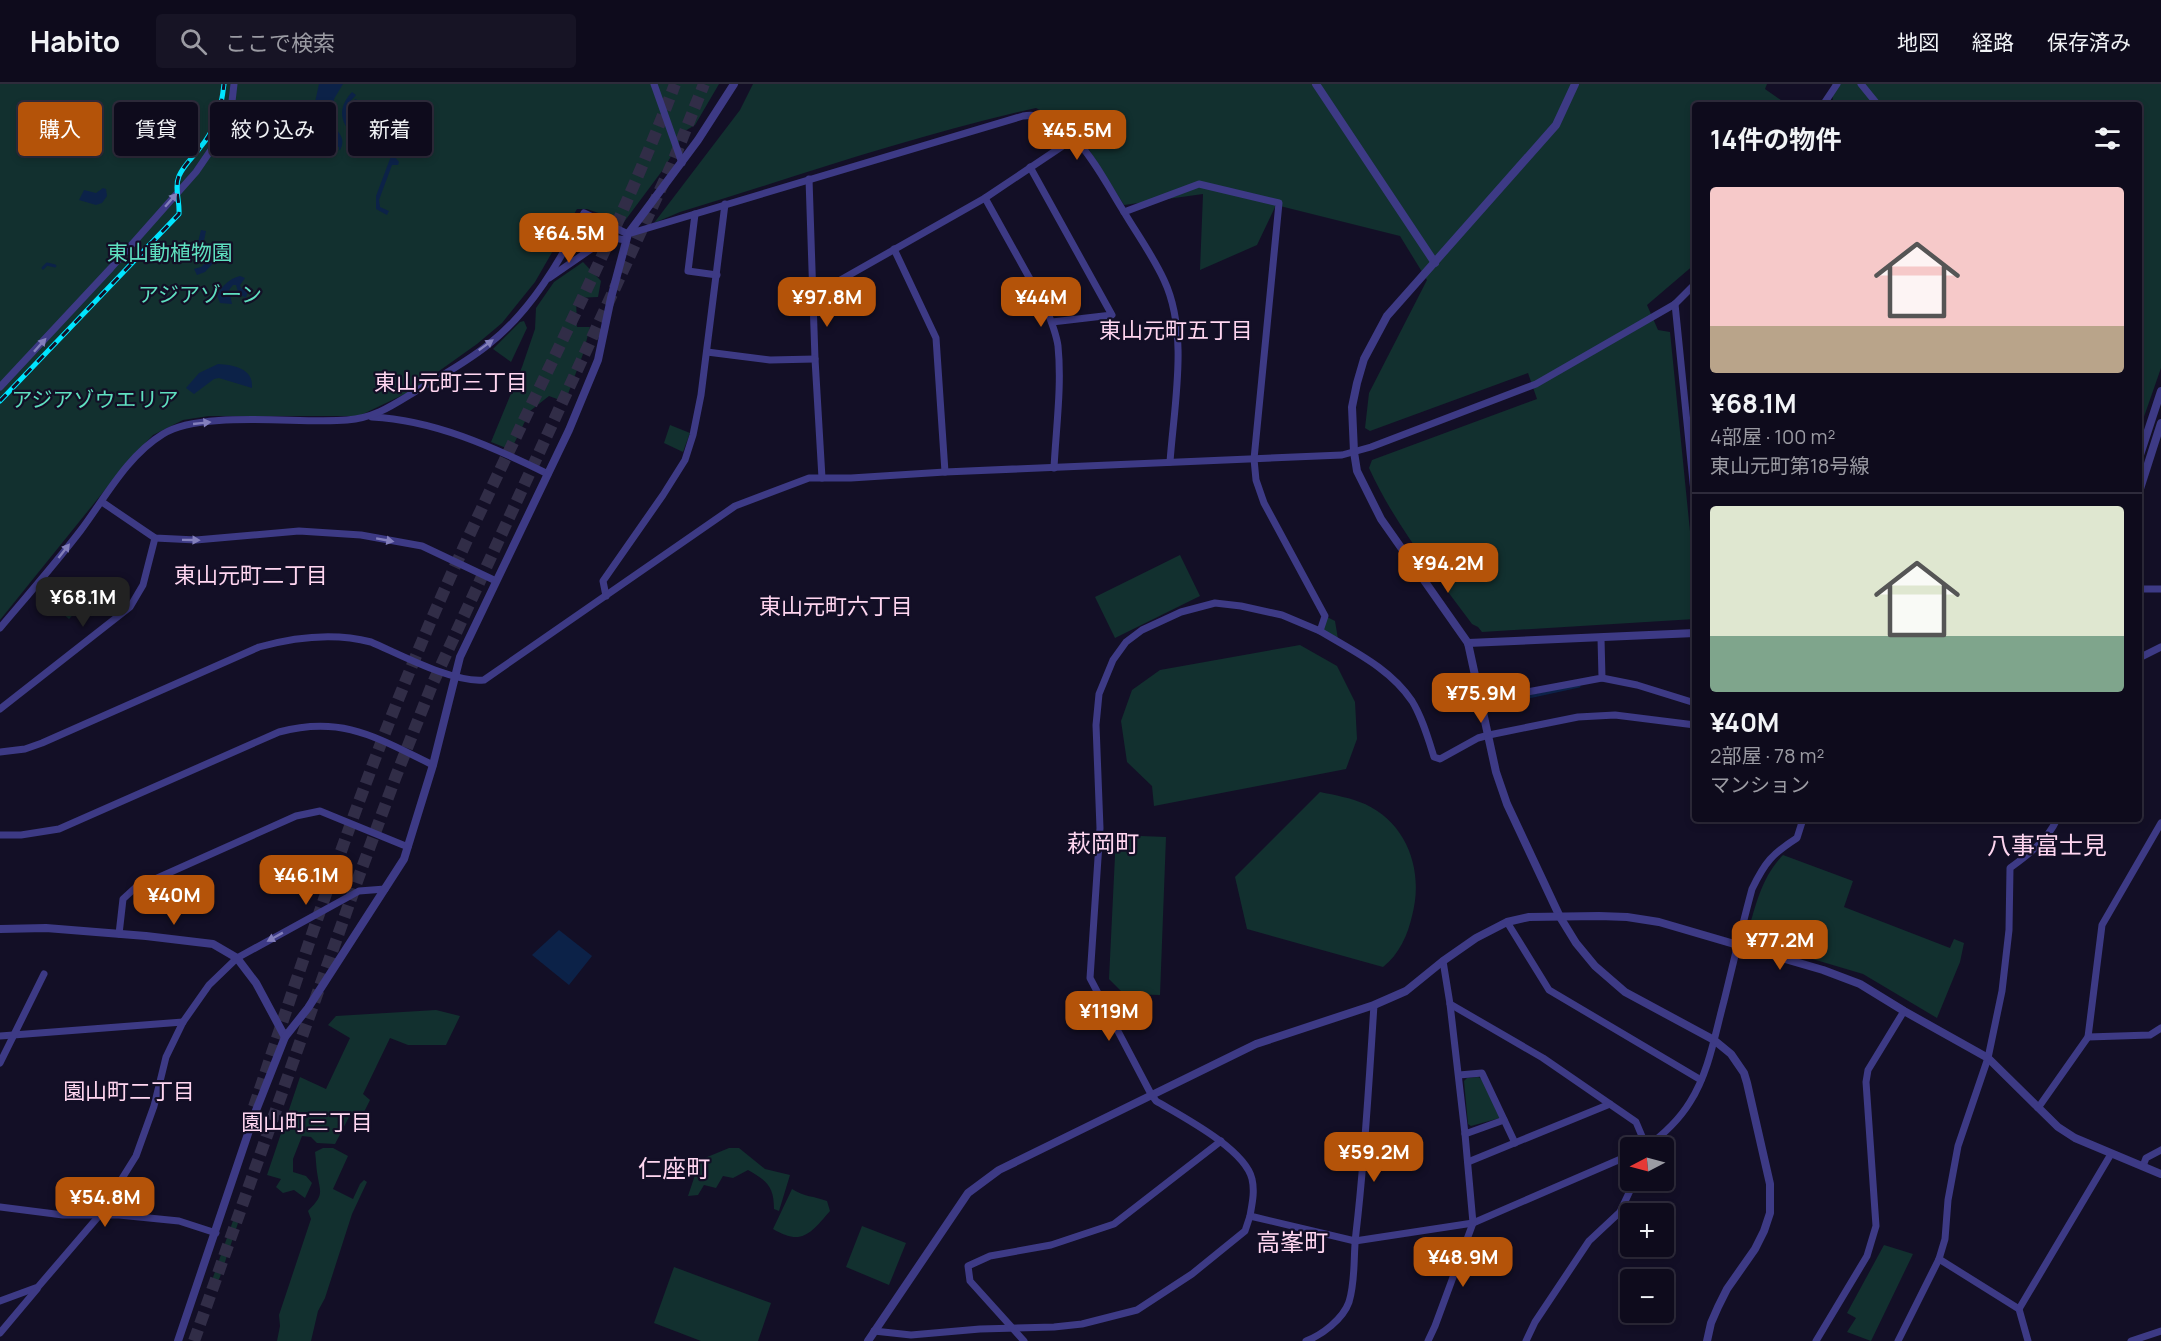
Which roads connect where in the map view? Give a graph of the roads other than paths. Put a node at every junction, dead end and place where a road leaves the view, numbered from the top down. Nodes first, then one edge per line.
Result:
1 (234, 84) edge
2 (654, 84) edge
3 (734, 84) edge
4 (1316, 84) edge
5 (1575, 84) edge
6 (1837, 84) edge
7 (1861, 84) edge
8 (1825, 102) edge
9 (1876, 102) edge
10 (1076, 137) junction
11 (682, 163) junction
12 (1030, 167) junction
13 (809, 179) junction
14 (985, 198) junction
15 (725, 204) junction
16 (1124, 212) junction
17 (695, 214) junction
18 (627, 237) junction
19 (894, 249) junction
20 (1435, 263) junction
21 (717, 275) junction
22 (545, 281) junction
23 (1692, 287) edge
24 (814, 295) junction
25 (1674, 304) junction
26 (1052, 322) junction
27 (707, 351) junction
28 (815, 359) junction
29 (0, 387) edge
30 (2161, 391) edge
31 (372, 417) junction
32 (2161, 423) edge
33 (2142, 449) edge
34 (1354, 452) junction
35 (1254, 459) junction
36 (1170, 462) junction
37 (1054, 468) junction
38 (945, 472) junction
39 (548, 474) junction
40 (1692, 474) edge
41 (822, 478) junction
42 (2142, 483) edge
43 (102, 502) junction
44 (155, 538) junction
45 (496, 581) junction
46 (2161, 589) edge
47 (2142, 590) edge
48 (606, 596) junction
49 (0, 628) edge
50 (1320, 630) junction
51 (1692, 633) edge
52 (1600, 638) junction
53 (1468, 643) junction
54 (2161, 647) edge
55 (2142, 656) edge
56 (455, 677) junction
57 (1602, 678) junction
58 (1478, 691) junction
59 (1692, 701) edge
60 (0, 709) edge
61 (1692, 725) edge
62 (1489, 735) junction
63 (0, 752) edge
64 (433, 765) junction
65 (1802, 822) edge
66 (2055, 822) edge
67 (2161, 823) edge
68 (0, 835) edge
69 (408, 847) junction
70 (385, 889) junction
71 (1560, 917) junction
72 (1507, 922) junction
73 (0, 929) edge
74 (118, 934) junction
75 (1737, 944) junction
76 (237, 958) junction
77 (1443, 961) junction
78 (44, 974) dead end
79 (1450, 1004) junction
80 (1374, 1005) junction
81 (1904, 1011) junction
82 (183, 1022) junction
83 (2161, 1028) edge
84 (14, 1035) junction
85 (0, 1036) edge
86 (2088, 1037) junction
87 (285, 1038) junction
88 (1714, 1040) junction
89 (1988, 1058) junction
90 (0, 1062) edge
91 (1459, 1075) junction
92 (1701, 1080) junction
93 (1150, 1094) junction
94 (1610, 1104) junction
95 (2038, 1108) junction
96 (1504, 1120) junction
97 (1466, 1134) junction
98 (1642, 1137) edge
99 (1660, 1137) edge
100 (1221, 1141) junction
101 (1515, 1143) junction
102 (2161, 1150) edge
103 (2111, 1154) junction
104 (1620, 1159) edge
105 (1468, 1162) junction
106 (2144, 1166) junction
107 (2161, 1174) edge
108 (1630, 1191) edge
109 (0, 1208) edge
110 (1250, 1216) junction
111 (98, 1217) junction
112 (1473, 1223) junction
113 (216, 1233) junction
114 (1355, 1241) junction
115 (1939, 1259) junction
116 (38, 1287) junction
117 (0, 1301) edge
118 (2019, 1310) junction
119 (1014, 1329) junction
120 (874, 1331) junction
121 (2161, 1331) edge
122 (0, 1333) edge
123 (178, 1341) edge
124 (868, 1341) edge
125 (1024, 1341) edge
126 (1306, 1341) edge
127 (1428, 1341) edge
128 (1526, 1341) edge
129 (1707, 1341) edge
130 (1816, 1341) edge
131 (1898, 1341) edge
132 (2028, 1341) edge
133 (2132, 1341) edge

29 -> 1 street
2 - 11 street
3 - 11 street
4 - 20 street
5 - 20 street
6 - 8 street
7 - 9 street
10 - 12 street
10 - 13 street
10 - 16 street
11 - 18 street
12 - 14 street
12 - 26 street
13 - 15 street
13 - 24 street
14 - 19 street
14 - 26 street
15 - 17 street
15 - 21 street
16 - 35 street
16 - 36 street
17 - 18 street
17 - 21 street
18 - 22 street
18 - 22 street
18 - 39 street
19 - 24 street
19 - 38 street
20 - 34 street
21 - 27 street
31 -> 22 street
23 - 25 street
24 - 28 street
25 - 34 street
25 - 40 street
26 - 37 street
27 - 28 street
27 - 48 street
28 - 41 street
30 - 33 street
31 - 39 street
43 -> 31 street
32 - 42 street
34 - 35 street
34 - 53 street
35 - 36 street
35 - 50 street
36 - 37 street
37 - 38 street
38 - 41 street
39 - 45 street
41 - 48 street
43 - 44 street
49 -> 43 street
44 -> 45 street
44 - 60 street
45 - 56 street
46 - 47 street
48 - 56 street
50 - 62 street
50 - 93 street
51 - 52 street
52 - 53 street
52 - 57 street
53 - 58 street
54 - 55 street
56 - 63 street
56 - 64 street
57 - 58 street
57 - 59 street
58 - 62 street
61 - 62 street
62 - 71 street
64 - 68 street
64 - 69 street
65 - 75 street
66 - 89 street
67 - 86 street
69 - 70 street
69 - 74 street
70 -> 76 street
70 - 87 street
71 - 72 street
71 - 75 street
71 - 88 street
72 - 77 street
72 - 92 street
73 - 74 street
74 - 76 street
75 - 81 street
75 - 88 street
76 - 82 street
76 - 87 street
77 - 79 street
77 - 80 street
78 - 84 street
79 - 91 street
79 - 94 street
80 - 93 street
80 - 114 street
81 - 89 street
81 - 130 street
82 - 84 street
82 - 111 street
83 - 86 street
84 - 85 street
84 - 90 street
86 - 95 street
87 - 113 street
88 - 92 street
88 - 129 street
89 - 95 street
89 - 115 street
91 - 96 street
91 - 97 street
92 - 99 street
93 - 100 street
93 - 120 street
94 - 98 street
94 - 101 street
95 - 103 street
96 - 97 street
96 - 101 street
97 - 105 street
100 - 110 street
100 - 119 street
101 - 105 street
102 - 106 street
103 - 106 street
103 - 118 street
104 - 112 street
105 - 112 street
106 - 107 street
108 - 128 street
109 - 111 street
110 - 114 street
110 - 119 street
111 - 113 street
111 - 116 street
112 - 114 street
112 - 127 street
113 - 123 street
114 - 126 street
115 - 118 street
115 - 131 street
116 - 117 street
116 - 122 street
118 - 132 street
119 - 120 street
119 - 125 street
120 - 124 street
121 - 133 street

